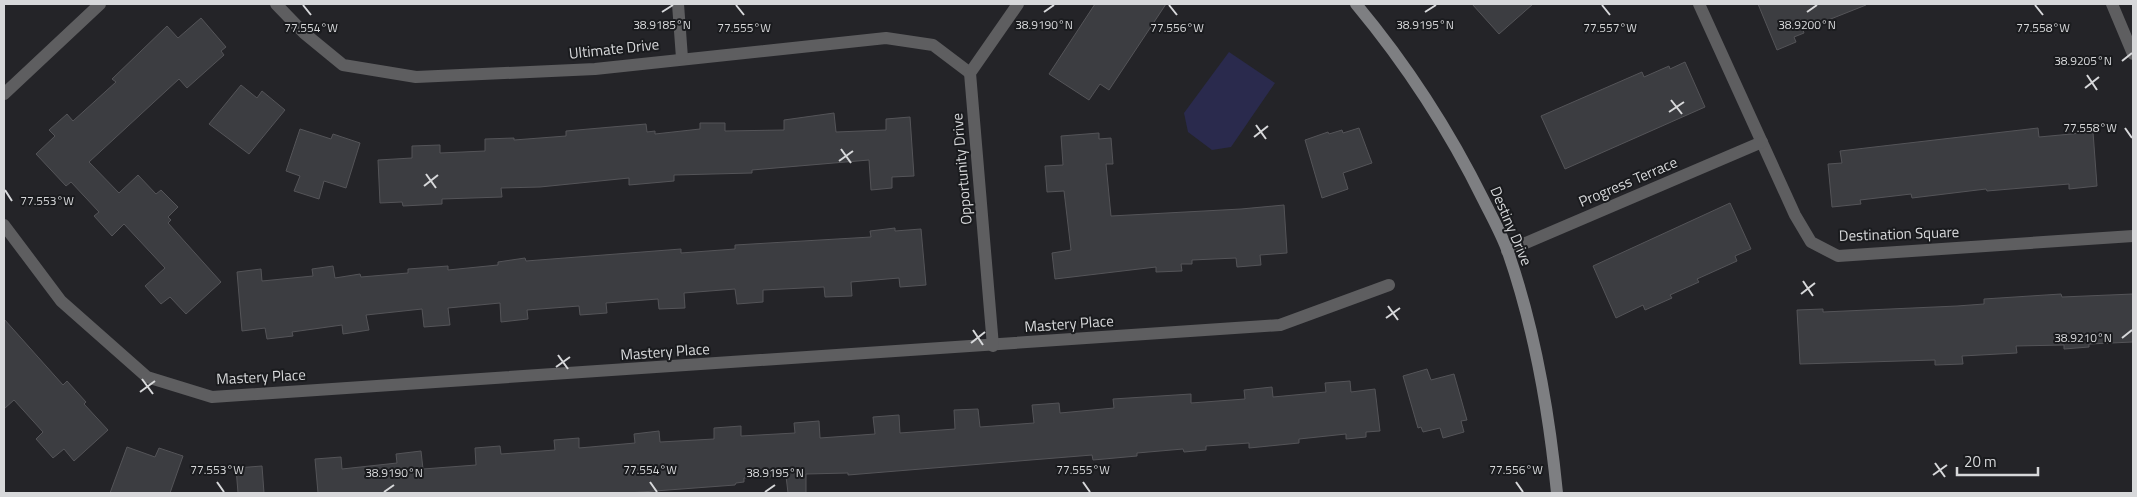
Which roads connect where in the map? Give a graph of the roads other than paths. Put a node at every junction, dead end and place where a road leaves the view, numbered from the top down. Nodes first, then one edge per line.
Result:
1 (100, 4) edge
2 (276, 4) edge
3 (678, 4) edge
4 (1018, 4) edge
5 (1356, 4) edge
6 (1699, 4) edge
7 (2112, 4) edge
8 (2133, 54) edge
9 (682, 58) junction
10 (970, 73) junction
11 (4, 94) edge
12 (1762, 142) junction
13 (4, 225) edge
14 (2133, 236) edge
15 (1507, 251) junction
16 (1389, 285) dead end
17 (993, 346) junction
18 (1557, 493) edge

1 - 11 street
2 - 9 street, Ultimate Drive
3 - 9 street
4 - 10 street
5 - 15 street, Destiny Drive
6 - 12 street, Destination Square
7 - 8 street
9 - 10 street, Ultimate Drive
10 - 17 street, Opportunity Drive
12 - 14 street, Destination Square
12 - 15 street, Progress Terrace
13 - 17 street, Mastery Place
15 - 18 street, Destiny Drive
16 - 17 street, Mastery Place

